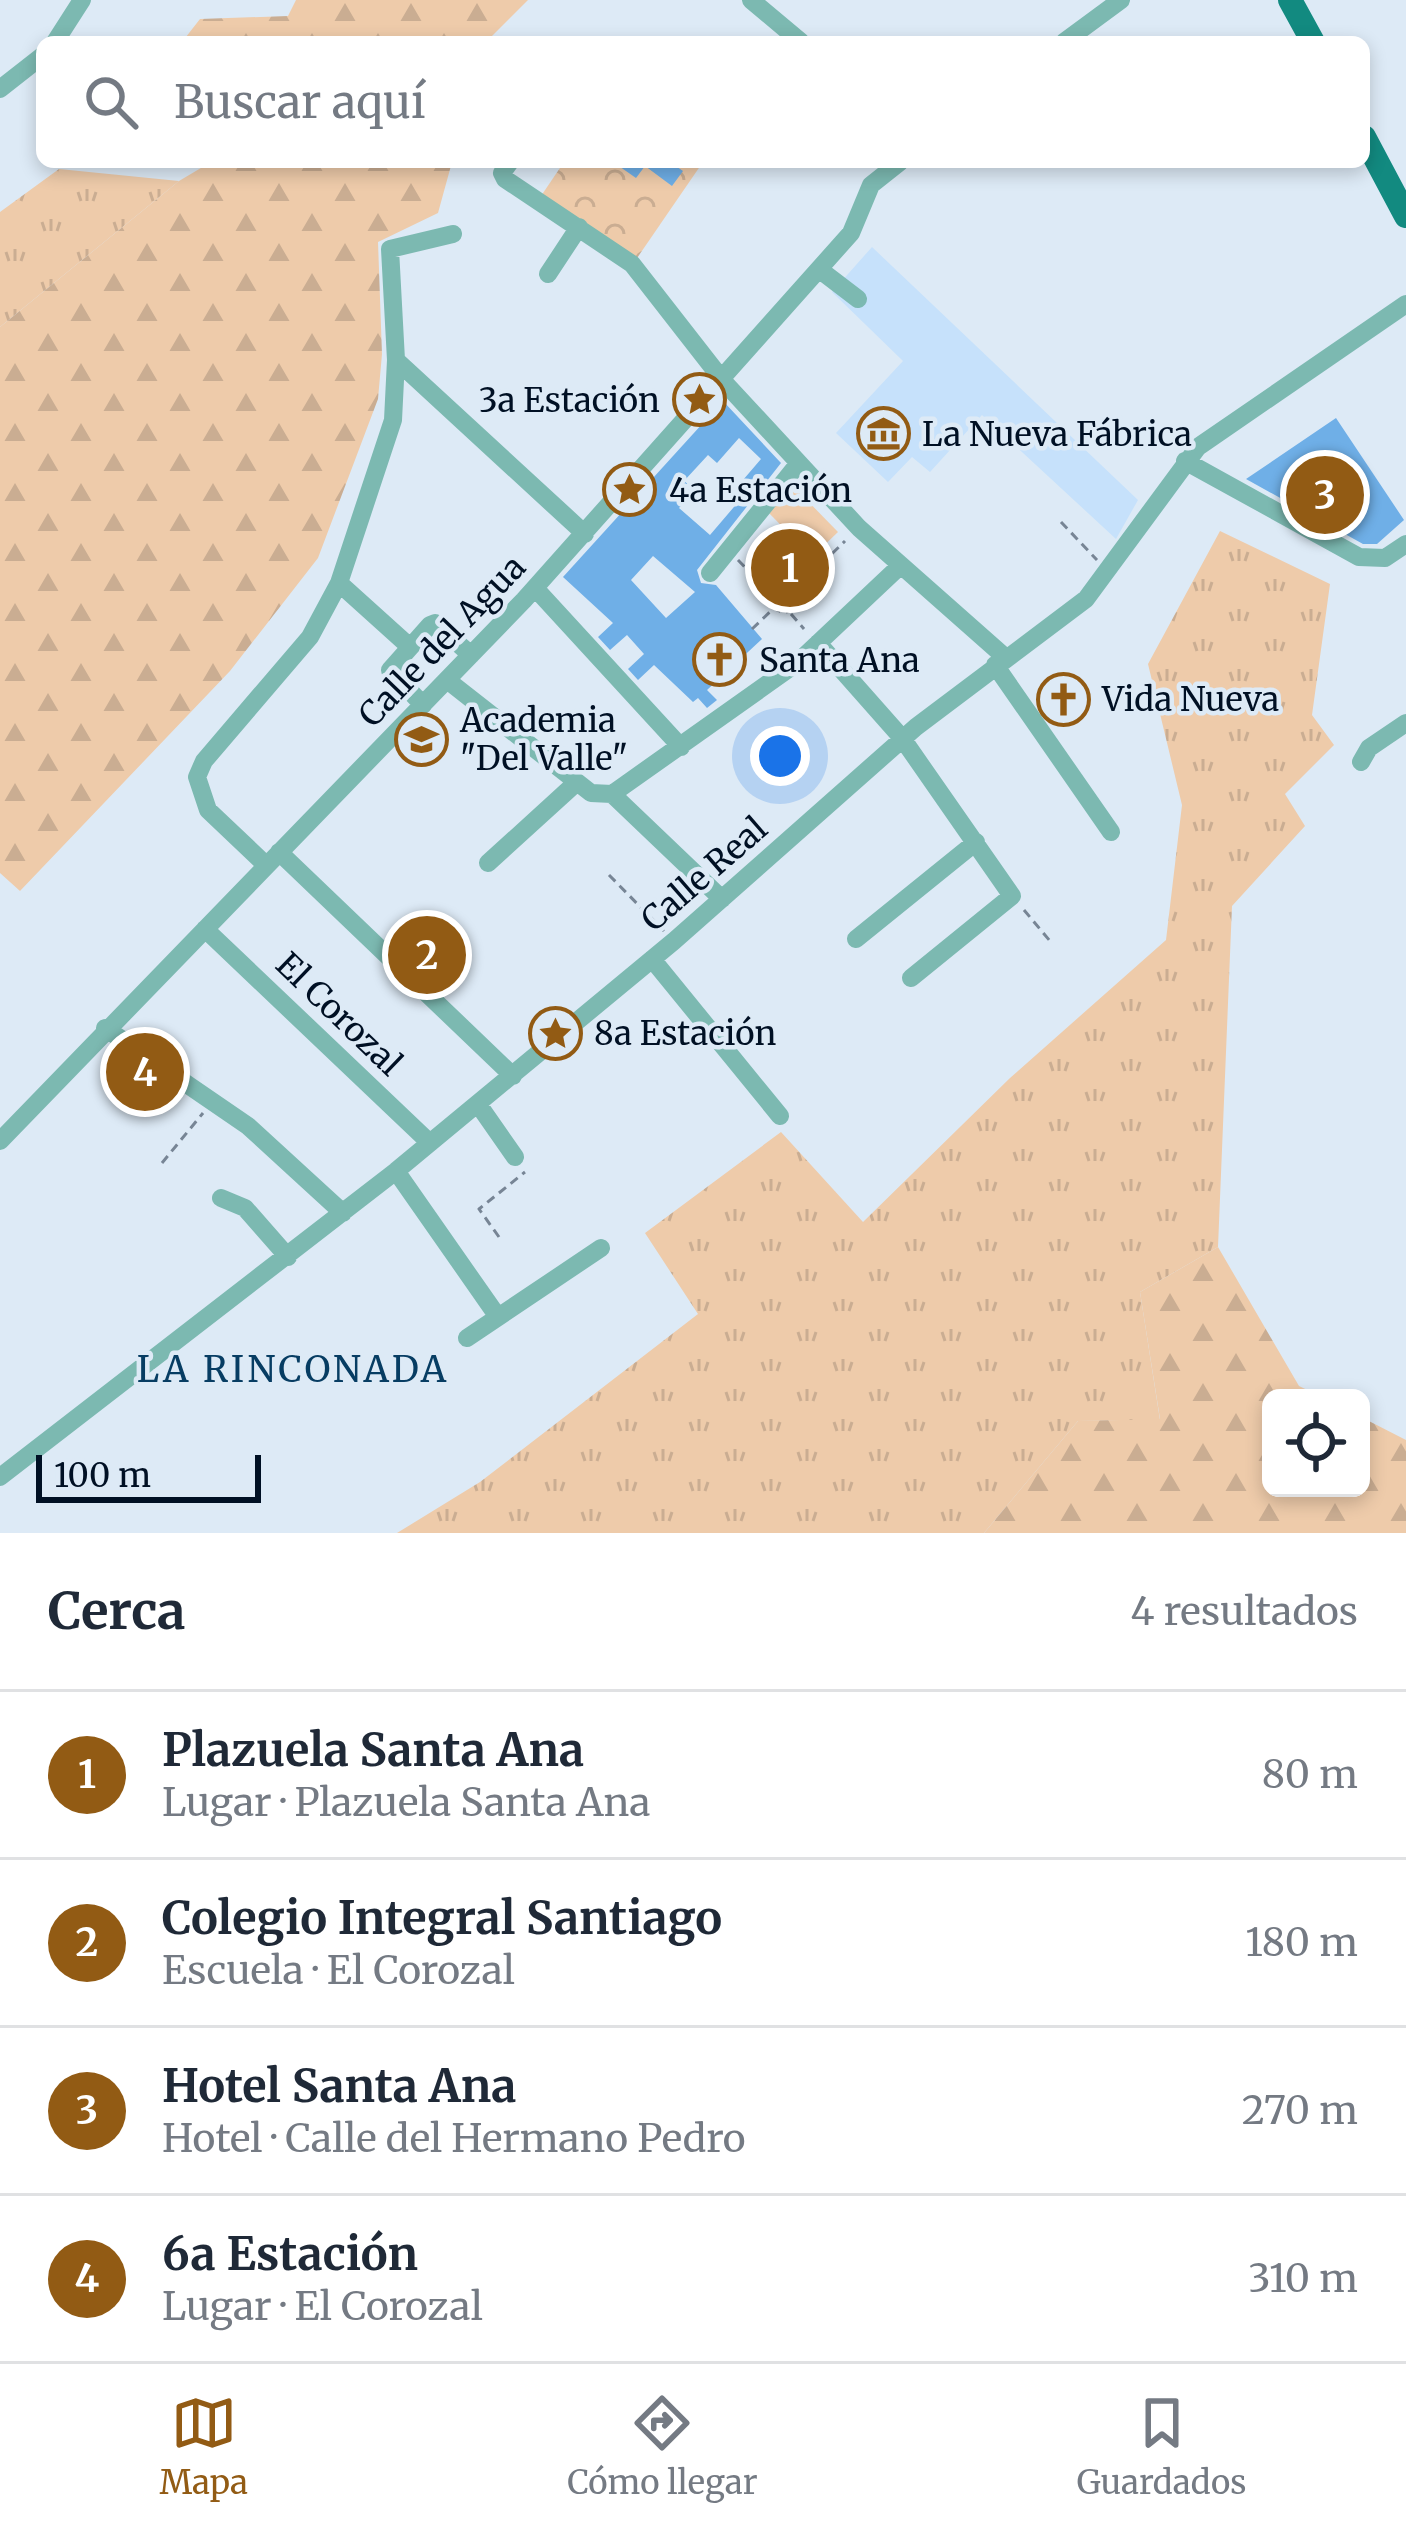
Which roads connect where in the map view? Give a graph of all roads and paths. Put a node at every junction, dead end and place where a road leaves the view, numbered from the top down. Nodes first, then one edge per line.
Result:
1 (82, 0) edge
2 (751, 0) edge
3 (1121, 0) edge
4 (1290, 0) edge
5 (59, 36) edge
6 (794, 36) edge
7 (1072, 36) edge
8 (1310, 36) edge
9 (36, 61) edge
10 (0, 89) edge
11 (1370, 148) edge
12 (508, 168) edge
13 (892, 168) edge
14 (1406, 216) edge
15 (579, 227) junction
16 (453, 234) dead end
17 (820, 270) junction
18 (548, 274) dead end
19 (858, 299) dead end
20 (1406, 304) edge
21 (396, 361) junction
22 (724, 382) junction
23 (1185, 461) junction
24 (799, 464) junction
25 (1061, 522) dead end
26 (859, 528) junction
27 (585, 534) junction
28 (1406, 544) edge
29 (729, 551) junction
30 (900, 566) junction
31 (710, 573) dead end
32 (1109, 573) junction
33 (340, 584) junction
34 (797, 587) junction
35 (535, 588) junction
36 (770, 593) junction
37 (774, 608) junction
38 (789, 612) junction
39 (752, 629) dead end
40 (818, 644) junction
41 (410, 647) junction
42 (471, 656) junction
43 (1000, 661) junction
44 (447, 680) junction
45 (423, 705) junction
46 (1406, 723) edge
47 (902, 738) junction
48 (681, 747) junction
49 (1361, 762) dead end
50 (577, 782) junction
51 (612, 794) junction
52 (1111, 832) dead end
53 (976, 842) junction
54 (273, 859) junction
55 (488, 863) dead end
56 (609, 875) dead end
57 (1012, 896) junction
58 (722, 899) junction
59 (205, 928) junction
60 (856, 938) dead end
61 (674, 941) junction
62 (1050, 941) dead end
63 (652, 959) junction
64 (911, 978) dead end
65 (105, 1028) junction
66 (513, 1076) junction
67 (213, 1101) junction
68 (478, 1104) junction
69 (780, 1116) dead end
70 (0, 1141) edge
71 (430, 1143) junction
72 (515, 1157) joint
73 (162, 1162) dead end
74 (404, 1165) junction
75 (221, 1198) dead end
76 (343, 1214) junction
77 (499, 1237) dead end
78 (601, 1248) dead end
79 (288, 1258) junction
80 (498, 1317) junction
81 (467, 1338) dead end
82 (0, 1477) edge

1 - 5 street
2 - 6 street
3 - 7 street
4 - 8 main road
9 - 10 street
11 - 14 main road
12 - 15 street
13 - 17 street, Calle del Agua
15 - 18 street
15 - 22 street
16 - 21 street
17 - 19 street
17 - 22 street, Calle del Agua
20 - 23 street, Calle Real
21 - 27 street
21 - 33 street
22 - 24 street
22 - 27 street, Calle del Agua
23 - 28 street
23 - 32 street, Calle Real
24 - 26 street
24 - 29 street
25 - 32 path
26 - 30 street
26 - 34 path
27 - 35 street, Calle del Agua
29 - 31 street
29 - 36 path
30 - 40 street
30 - 43 street
32 - 43 street, Calle Real
33 - 41 street
33 - 54 street
34 - 36 path
34 - 38 path
35 - 42 street, Calle del Agua
35 - 48 street
36 - 37 path
37 - 38 path
37 - 39 path
38 - 40 path
40 - 47 street
40 - 48 street
41 - 42 street
41 - 45 street
42 - 44 street, Calle del Agua
43 - 47 street, Calle Real
43 - 52 street
44 - 45 street, Calle del Agua
44 - 50 street
45 - 54 street, Calle del Agua
46 - 49 street
47 - 53 street
47 - 58 street, Calle Real
48 - 51 street
50 - 51 street
50 - 55 street
51 - 58 street
53 - 57 street
53 - 60 street
54 - 59 street, Calle del Agua
54 - 66 street
56 - 61 path
57 - 62 path
57 - 64 street
58 - 61 street, Calle Real
59 - 65 street, Calle del Agua
59 - 71 street, El Corozal
61 - 63 street, Calle Real
63 - 66 street, Calle Real
63 - 69 street
65 - 67 street
65 - 70 street, Calle del Agua
66 - 68 street, Calle Real
67 - 73 path
67 - 76 street
68 - 71 street, Calle Real
68 - 72 street
71 - 74 street, Calle Real
72 - 77 path
74 - 76 street
74 - 80 street
75 - 79 street
76 - 79 street
78 - 80 street
79 - 82 street
80 - 81 street

